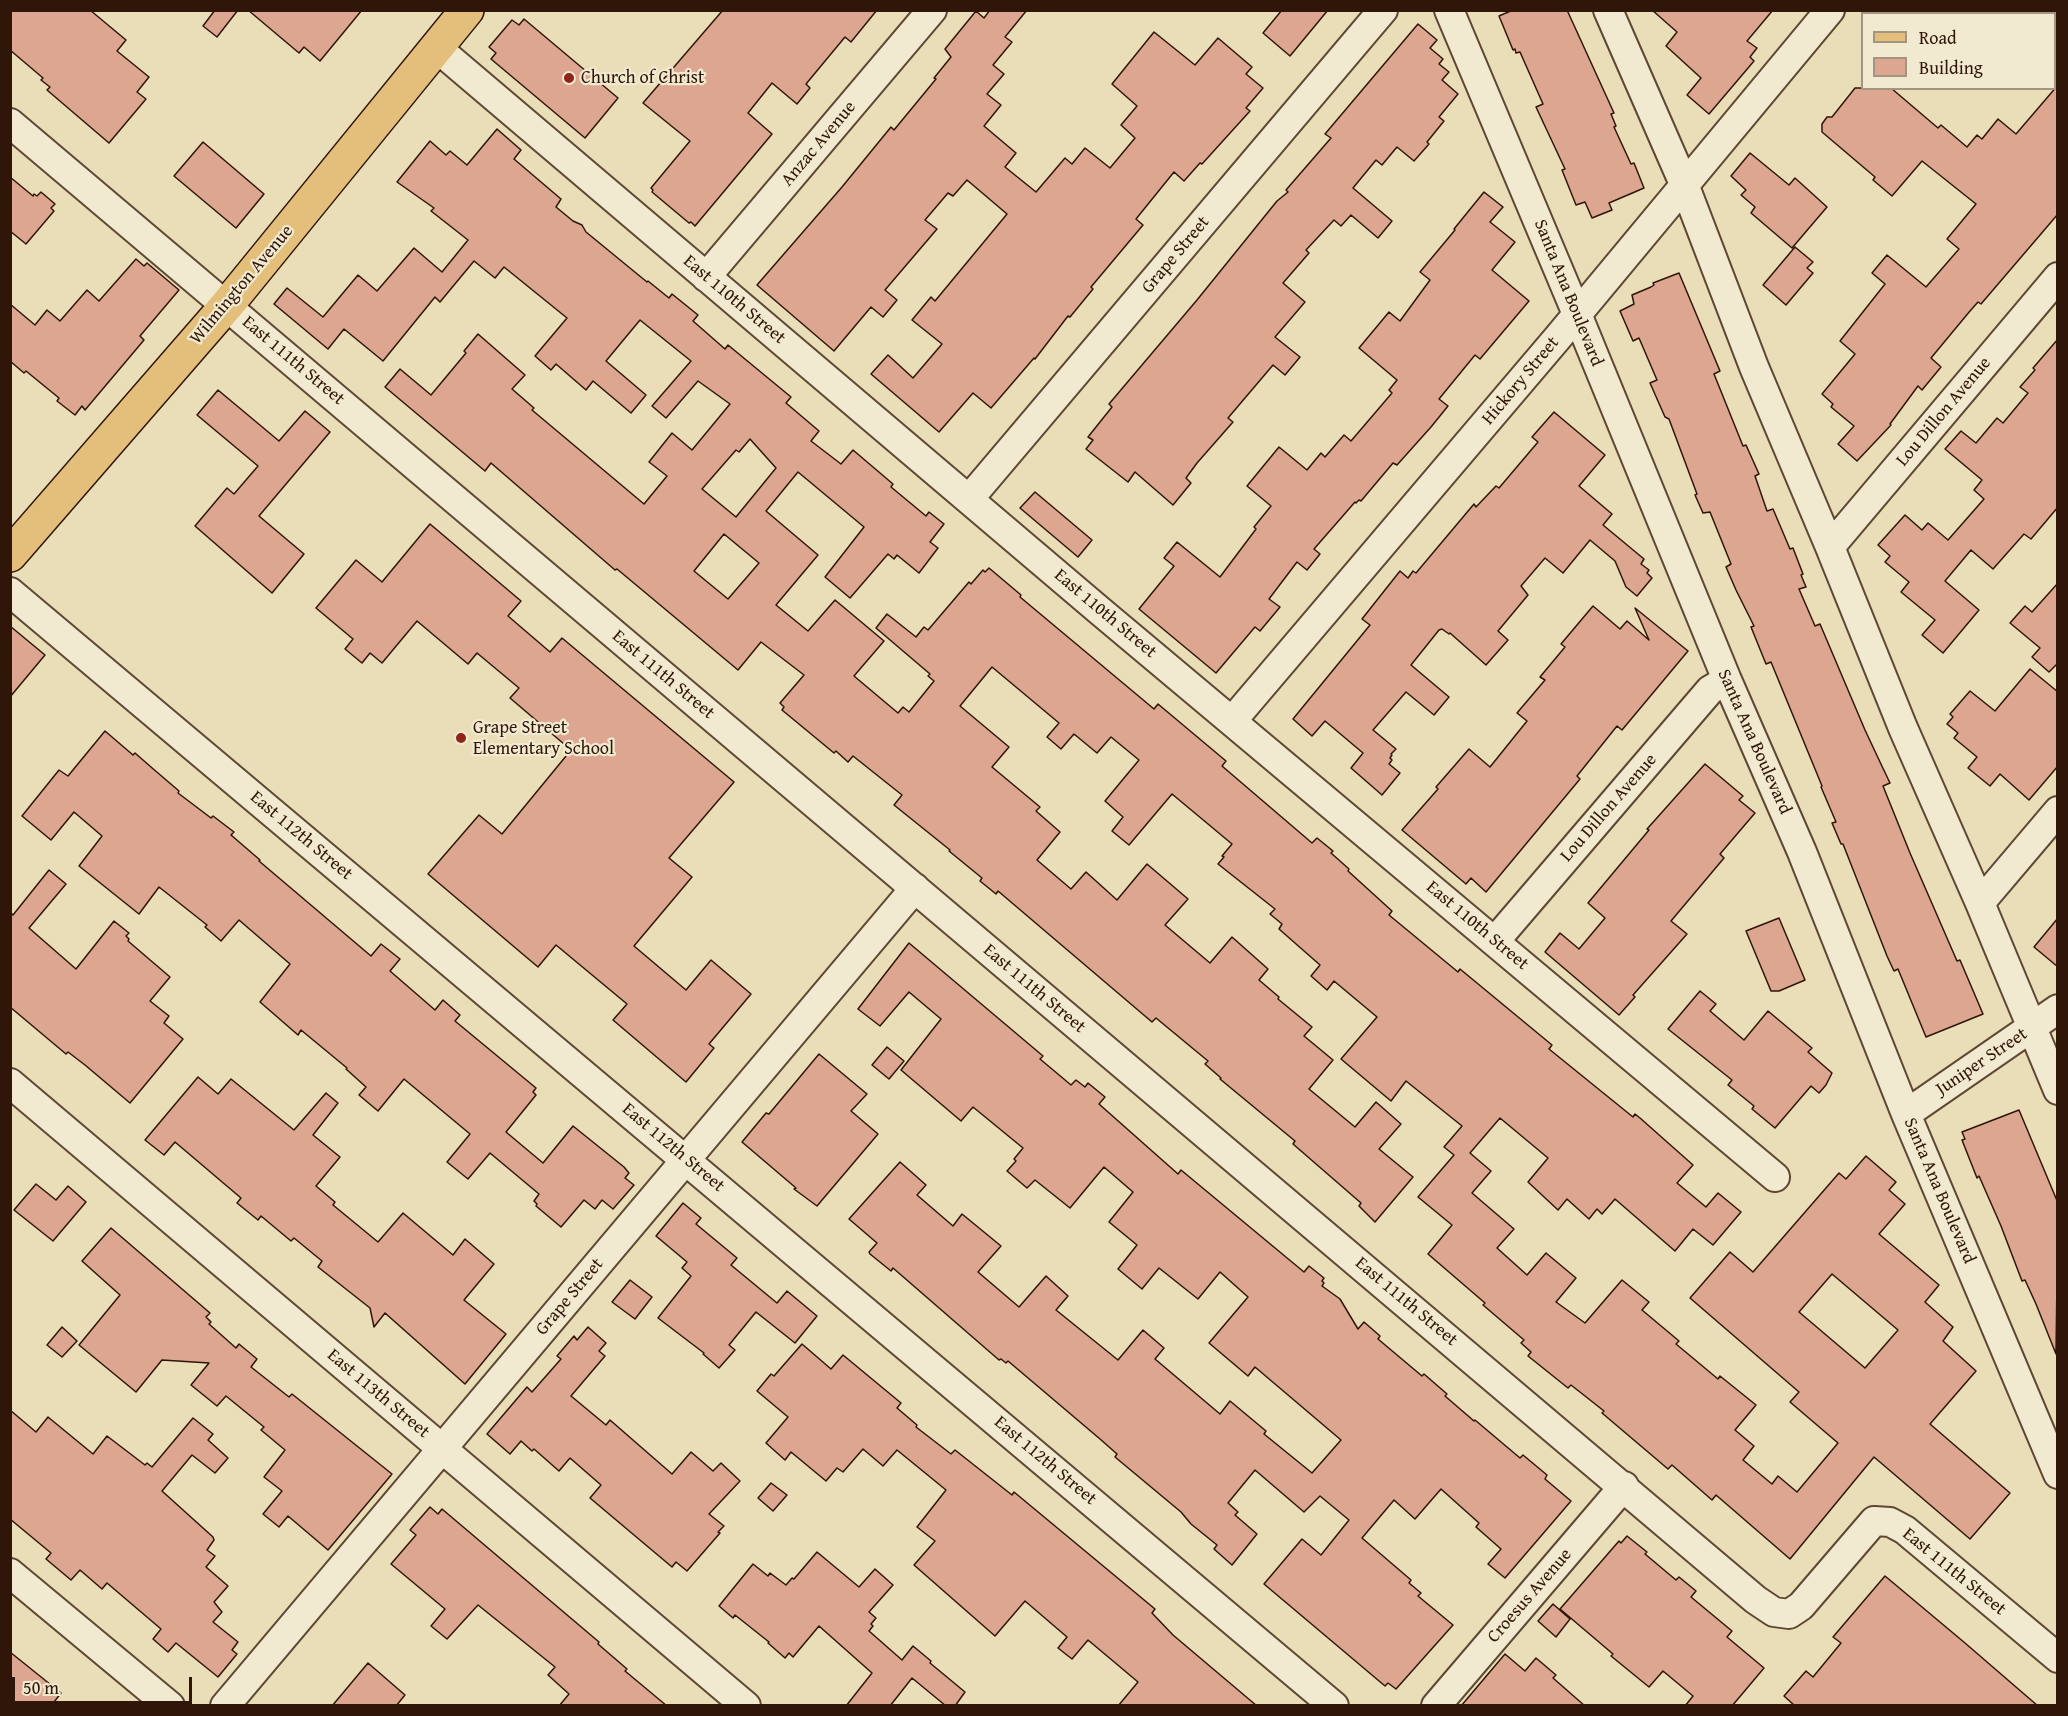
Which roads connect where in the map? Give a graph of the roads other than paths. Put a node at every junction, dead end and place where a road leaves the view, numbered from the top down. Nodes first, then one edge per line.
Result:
1 (932, 10) edge
2 (1383, 10) edge
3 (1449, 10) edge
4 (1608, 10) edge
5 (1830, 10) edge
6 (458, 14) edge
7 (437, 48) junction
8 (10, 123) edge
9 (1684, 184) junction
10 (706, 277) junction
11 (2058, 278) edge
12 (227, 305) junction
13 (1577, 314) junction
14 (969, 499) junction
15 (1830, 547) junction
16 (12, 551) edge
17 (10, 592) edge
18 (1727, 680) junction
19 (1232, 721) junction
20 (2058, 810) edge
21 (915, 888) junction
22 (1980, 903) junction
23 (1495, 941) junction
24 (2058, 1010) edge
25 (2031, 1029) junction
26 (10, 1083) edge
27 (2058, 1090) edge
28 (1906, 1114) junction
29 (686, 1159) junction
30 (1775, 1177) dead end
31 (442, 1448) junction
32 (2058, 1474) edge
33 (1624, 1486) junction
34 (10, 1573) edge
35 (2058, 1658) edge
36 (170, 1706) edge
37 (225, 1706) edge
38 (746, 1706) edge
39 (1334, 1706) edge
40 (1436, 1706) edge

1 - 10 street, Anzac Avenue
2 - 14 street, Grape Street
3 - 13 street, Santa Ana Boulevard
4 - 9 street
5 - 9 street, Hickory Street
6 - 7 main road, Wilmington Avenue
7 - 10 street, East 110th Street
7 - 12 main road, Wilmington Avenue
8 - 12 street, East 111th Street
9 - 13 street, Hickory Street
9 - 15 street
10 - 14 street, East 110th Street
11 - 15 street, Lou Dillon Avenue
12 - 16 main road, Wilmington Avenue
12 - 21 street, East 111th Street
13 - 18 street, Santa Ana Boulevard
13 - 19 street, Hickory Street
14 - 19 street, East 110th Street
15 - 22 street
17 - 29 street, East 112th Street
18 - 23 street, Lou Dillon Avenue
18 - 28 street, Santa Ana Boulevard
19 - 23 street, East 110th Street
20 - 22 street
21 - 29 street, Grape Street
21 - 33 street, East 111th Street
22 - 25 street
23 - 30 street, East 110th Street
24 - 25 street, Juniper Street
25 - 27 street
25 - 28 street, Juniper Street
26 - 31 street, East 113th Street
28 - 32 street, Santa Ana Boulevard
29 - 31 street, Grape Street
29 - 39 street, East 112th Street
31 - 37 street, Grape Street
31 - 38 street, East 113th Street
33 - 35 street, East 111th Street
33 - 40 street, Croesus Avenue
34 - 36 street

